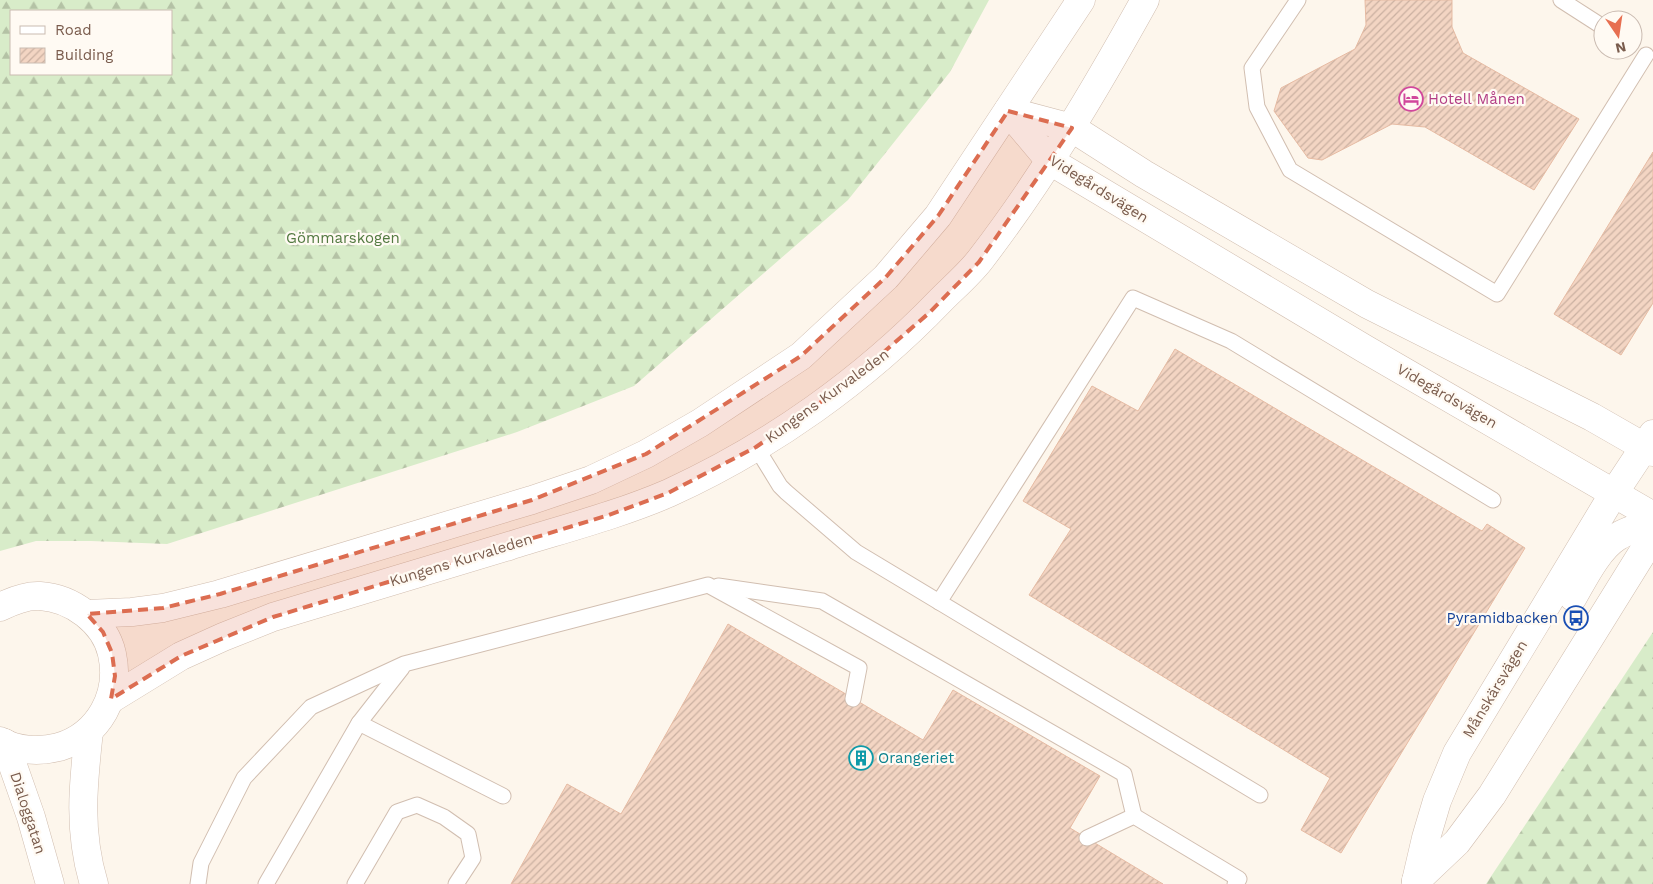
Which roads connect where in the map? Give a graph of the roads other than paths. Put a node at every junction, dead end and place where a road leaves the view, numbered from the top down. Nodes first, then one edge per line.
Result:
1 (1081, 0) edge
2 (1145, 0) edge
3 (1298, 0) edge
4 (1562, 0) edge
5 (1593, 20) edge
6 (1649, 58) edge
7 (1008, 111) junction
8 (1072, 128) junction
9 (1050, 161) junction
10 (1650, 444) edge
11 (756, 447) junction
12 (1614, 493) junction
13 (1493, 500) dead end
14 (1653, 516) edge
15 (1653, 524) edge
16 (1653, 536) edge
17 (708, 585) junction
18 (939, 602) junction
19 (0, 607) edge
20 (87, 614) junction
21 (404, 664) junction
22 (111, 699) junction
23 (853, 699) dead end
24 (359, 723) junction
25 (89, 731) junction
26 (2, 742) edge
27 (1260, 795) dead end
28 (503, 796) dead end
29 (1134, 816) junction
30 (1087, 838) dead end
31 (1241, 882) edge
32 (1415, 883) edge
33 (50, 884) edge
34 (94, 884) edge
35 (198, 884) edge
36 (266, 884) edge
37 (355, 884) edge
38 (456, 884) edge

1 - 7 street
2 - 8 street, Kungens Kurvaleden
3 - 6 lane
4 - 5 lane
7 - 8 street
7 - 9 street, Videgårdsvägen
7 - 20 street
8 - 9 street, Kungens Kurvaleden
8 - 10 street
9 - 11 street, Kungens Kurvaleden
9 - 12 street, Videgårdsvägen
10 - 12 street, Månskärsvägen
11 - 18 lane
11 - 22 street, Kungens Kurvaleden
12 - 14 street, Videgårdsvägen
12 - 32 street, Månskärsvägen
13 - 18 lane
15 - 32 street, Månskärsvägen
16 - 32 street
17 - 21 lane
17 - 23 lane
17 - 29 lane
18 - 27 lane
19 - 20 street
20 - 22 street
21 - 24 lane
21 - 35 lane
22 - 25 street
24 - 28 lane
24 - 36 lane
25 - 26 street
25 - 34 street
26 - 33 street, Dialoggatan
29 - 30 lane
29 - 31 lane
37 - 38 lane

